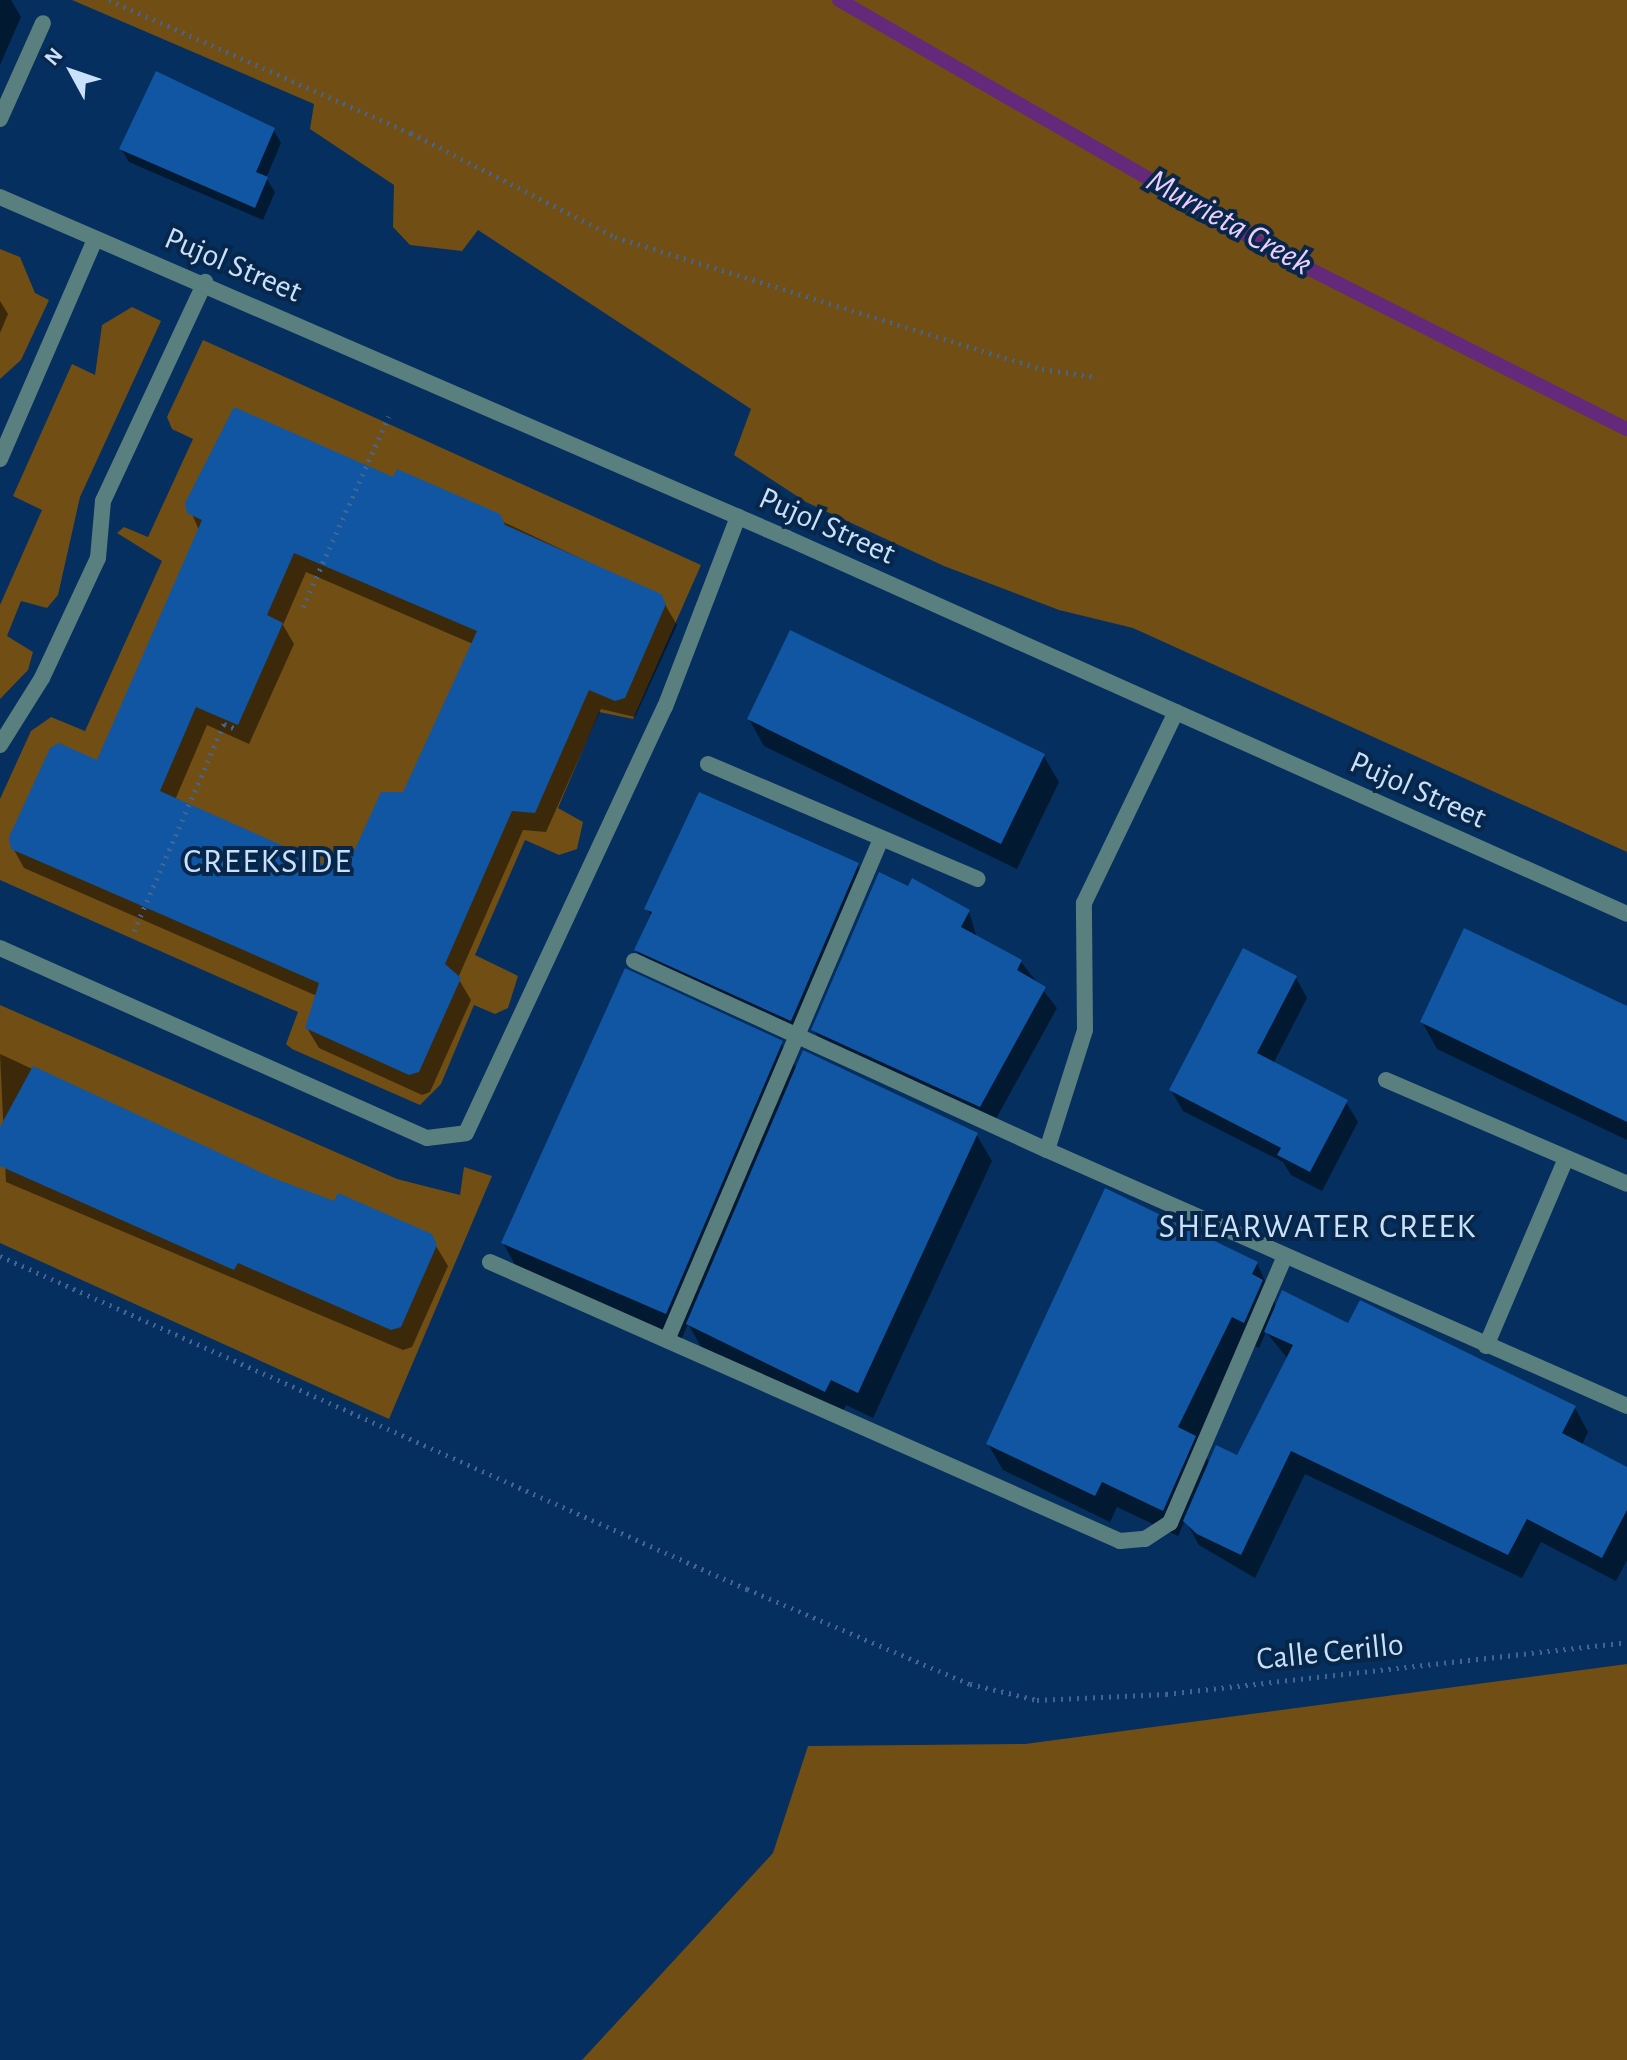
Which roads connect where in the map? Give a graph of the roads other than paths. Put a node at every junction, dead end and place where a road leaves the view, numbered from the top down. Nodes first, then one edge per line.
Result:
1 (43, 23) dead end
2 (0, 119) edge
3 (0, 197) edge
4 (95, 239) junction
5 (205, 282) junction
6 (7, 423) edge
7 (0, 459) edge
8 (738, 517) junction
9 (1176, 712) junction
10 (0, 745) edge
11 (708, 764) dead end
12 (881, 839) junction
13 (977, 879) dead end
14 (1627, 914) edge
15 (0, 948) edge
16 (634, 961) dead end
17 (798, 1036) junction
18 (1386, 1080) dead end
19 (1047, 1150) junction
20 (1566, 1158) junction
21 (1627, 1184) edge
22 (1284, 1258) junction
23 (490, 1262) dead end
24 (667, 1340) junction
25 (1486, 1346) junction
26 (1627, 1406) edge

1 - 2 street
3 - 4 street, Pujol Street
4 - 5 street, Pujol Street
4 - 6 street
5 - 8 street, Pujol Street
5 - 10 street
6 - 7 street
8 - 9 street, Pujol Street
8 - 15 street
9 - 14 street, Pujol Street
9 - 19 street
11 - 12 street
12 - 13 street
12 - 17 street
16 - 17 street
17 - 19 street
17 - 24 street
18 - 20 street
19 - 22 street
20 - 21 street
20 - 25 street
22 - 24 street
22 - 25 street
23 - 24 street
25 - 26 street

